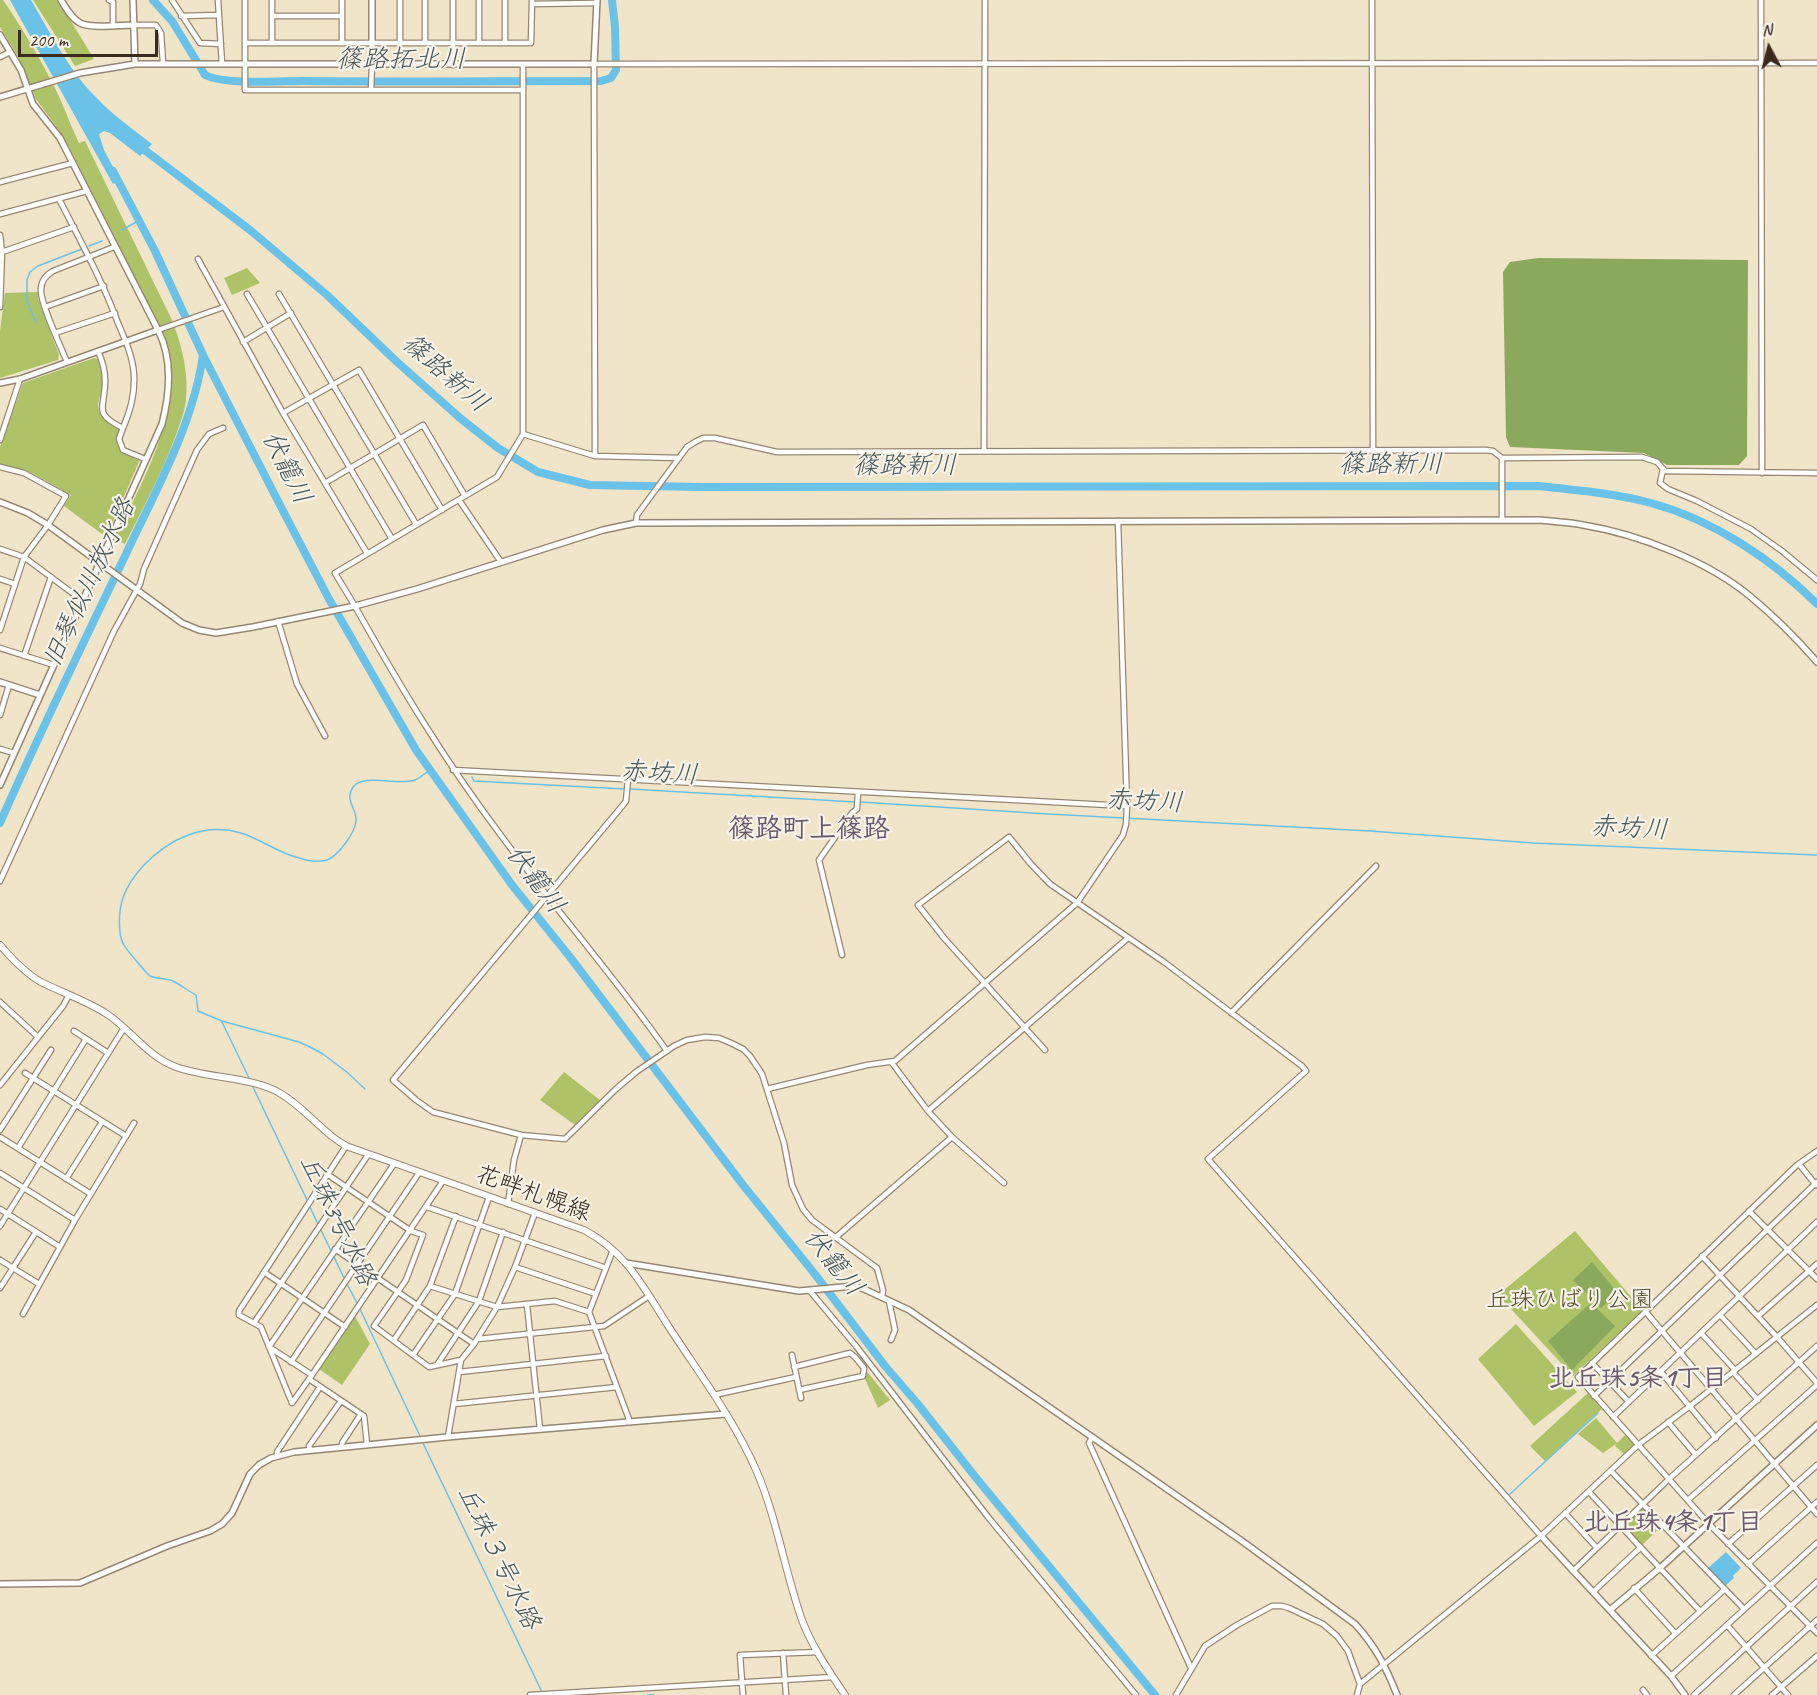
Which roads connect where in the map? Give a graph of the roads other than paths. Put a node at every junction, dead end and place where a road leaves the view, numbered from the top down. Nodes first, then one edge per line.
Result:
1 (109, 0) edge
2 (133, 0) edge
3 (172, 0) edge
4 (218, 0) edge
5 (245, 0) edge
6 (272, 0) edge
7 (342, 0) edge
8 (372, 0) edge
9 (400, 0) edge
10 (425, 0) edge
11 (453, 0) edge
12 (478, 0) edge
13 (505, 0) edge
14 (985, 0) edge
15 (1372, 0) edge
16 (1761, 0) edge
17 (63, 1) edge
18 (532, 2) edge
19 (597, 2) edge
20 (219, 15) junction
21 (342, 15) junction
22 (182, 16) junction
23 (272, 16) junction
24 (134, 25) junction
25 (113, 26) junction
26 (0, 34) edge
27 (245, 43) junction
28 (272, 43) junction
29 (342, 43) junction
30 (372, 43) junction
31 (400, 43) junction
32 (425, 43) junction
33 (453, 43) junction
34 (479, 43) junction
35 (505, 43) junction
36 (221, 44) junction
37 (10, 51) junction
38 (0, 57) edge
39 (163, 63) junction
40 (1372, 63) junction
41 (1761, 63) junction
42 (1817, 63) edge
43 (135, 64) junction
44 (222, 64) junction
45 (245, 64) junction
46 (594, 64) junction
47 (985, 64) junction
48 (372, 65) junction
49 (453, 65) junction
50 (523, 65) junction
51 (28, 89) junction
52 (371, 89) junction
53 (523, 89) junction
54 (0, 97) edge
55 (72, 163) junction
56 (0, 182) edge
57 (87, 191) junction
58 (59, 198) junction
59 (0, 214) edge
60 (74, 227) junction
61 (0, 234) edge
62 (114, 248) junction
63 (2, 252) junction
64 (90, 258) junction
65 (198, 259) dead end
66 (104, 286) junction
67 (247, 294) dead end
68 (279, 294) dead end
69 (0, 307) edge
70 (45, 307) junction
71 (224, 307) junction
72 (115, 313) junction
73 (291, 313) junction
74 (267, 328) junction
75 (158, 330) junction
76 (55, 333) junction
77 (126, 341) junction
78 (243, 342) junction
79 (98, 351) junction
80 (67, 362) junction
81 (20, 378) junction
82 (0, 383) edge
83 (333, 385) junction
84 (309, 398) junction
85 (283, 413) junction
86 (223, 428) dead end
87 (123, 429) junction
88 (523, 434) junction
89 (399, 439) junction
90 (0, 440) edge
91 (1373, 450) junction
92 (984, 452) junction
93 (374, 454) junction
94 (596, 456) junction
95 (679, 458) junction
96 (1502, 458) junction
97 (145, 459) junction
98 (0, 467) edge
99 (1663, 468) junction
100 (350, 469) junction
101 (1762, 473) junction
102 (1817, 473) edge
103 (325, 483) junction
104 (465, 496) junction
105 (459, 500) junction
106 (0, 502) edge
107 (442, 510) junction
108 (1502, 519) junction
109 (1118, 521) junction
110 (417, 524) junction
111 (636, 524) junction
112 (48, 525) junction
113 (392, 539) junction
114 (0, 549) edge
115 (367, 553) junction
116 (24, 557) junction
117 (501, 562) junction
118 (100, 563) junction
119 (51, 577) junction
120 (0, 579) edge
121 (1817, 580) edge
122 (15, 584) junction
123 (134, 588) junction
124 (83, 601) junction
125 (353, 606) junction
126 (2, 617) edge
127 (278, 621) junction
128 (0, 630) edge
129 (0, 648) edge
130 (24, 656) junction
131 (1817, 662) edge
132 (54, 665) junction
133 (0, 682) edge
134 (9, 686) junction
135 (40, 695) junction
136 (0, 715) edge
137 (325, 736) dead end
138 (0, 749) edge
139 (14, 753) junction
140 (3, 770) edge
141 (453, 770) junction
142 (628, 779) junction
143 (0, 785) edge
144 (858, 794) junction
145 (1127, 808) junction
146 (1376, 866) dead end
147 (0, 881) edge
148 (545, 897) junction
149 (1077, 903) junction
150 (1128, 938) junction
151 (0, 945) edge
152 (842, 955) dead end
153 (984, 982) junction
154 (69, 995) junction
155 (0, 1002) edge
156 (1231, 1014) junction
157 (124, 1028) junction
158 (1025, 1029) junction
159 (74, 1031) dead end
160 (38, 1037) junction
161 (86, 1039) junction
162 (51, 1050) dead end
163 (1045, 1050) dead end
164 (108, 1053) junction
165 (665, 1053) junction
166 (892, 1063) junction
167 (25, 1073) dead end
168 (33, 1078) junction
169 (0, 1084) edge
170 (767, 1089) junction
171 (54, 1092) junction
172 (76, 1106) junction
173 (928, 1111) junction
174 (102, 1122) junction
175 (134, 1123) dead end
176 (0, 1130) edge
177 (521, 1135) junction
178 (126, 1136) junction
179 (0, 1137) edge
180 (952, 1137) junction
181 (346, 1146) junction
182 (18, 1148) junction
183 (1817, 1151) edge
184 (368, 1155) junction
185 (40, 1162) junction
186 (394, 1164) junction
187 (1799, 1164) junction
188 (0, 1173) edge
189 (419, 1173) junction
190 (327, 1174) junction
191 (66, 1179) junction
192 (443, 1181) junction
193 (1004, 1183) dead end
194 (1816, 1184) edge
195 (24, 1188) junction
196 (346, 1188) junction
197 (91, 1194) junction
198 (489, 1197) junction
199 (368, 1202) junction
200 (508, 1204) junction
201 (427, 1207) junction
202 (0, 1209) edge
203 (1749, 1211) junction
204 (535, 1213) junction
205 (7, 1214) junction
206 (456, 1216) junction
207 (390, 1217) junction
208 (75, 1220) junction
209 (1817, 1221) edge
210 (479, 1224) junction
211 (0, 1226) edge
212 (411, 1231) junction
213 (1768, 1231) junction
214 (36, 1232) junction
215 (503, 1232) junction
216 (836, 1237) junction
217 (525, 1240) junction
218 (60, 1247) junction
219 (614, 1249) junction
220 (1788, 1250) junction
221 (333, 1252) junction
222 (1702, 1256) junction
223 (0, 1260) edge
224 (626, 1263) junction
225 (1817, 1264) edge
226 (357, 1265) junction
227 (515, 1267) junction
228 (13, 1268) junction
229 (606, 1268) junction
230 (1809, 1271) junction
231 (264, 1272) junction
232 (1721, 1275) junction
233 (378, 1279) junction
234 (1817, 1279) edge
235 (39, 1284) junction
236 (281, 1284) junction
237 (430, 1286) junction
238 (0, 1288) edge
239 (812, 1291) junction
240 (398, 1292) junction
241 (455, 1293) junction
242 (596, 1294) junction
243 (649, 1296) junction
244 (882, 1297) junction
245 (1740, 1297) junction
246 (302, 1298) junction
247 (479, 1301) junction
248 (890, 1301) junction
249 (528, 1305) junction
250 (1817, 1305) edge
251 (418, 1306) junction
252 (498, 1307) junction
253 (1645, 1311) junction
254 (589, 1312) junction
255 (324, 1313) junction
256 (23, 1314) dead end
257 (1720, 1315) junction
258 (1758, 1316) junction
259 (438, 1320) junction
260 (254, 1323) junction
261 (345, 1327) junction
262 (595, 1328) junction
263 (1662, 1331) junction
264 (458, 1333) junction
265 (1701, 1333) junction
266 (531, 1334) junction
267 (1777, 1337) junction
268 (394, 1340) junction
269 (891, 1340) dead end
270 (476, 1342) junction
271 (1817, 1346) edge
272 (269, 1347) junction
273 (1681, 1353) junction
274 (1756, 1354) junction
275 (413, 1355) junction
276 (792, 1355) dead end
277 (606, 1356) junction
278 (461, 1360) junction
279 (291, 1362) junction
280 (1800, 1362) junction
281 (1592, 1363) junction
282 (437, 1365) junction
283 (534, 1365) junction
284 (794, 1367) junction
285 (1734, 1371) junction
286 (459, 1372) junction
287 (1660, 1372) junction
288 (310, 1377) junction
289 (796, 1377) junction
290 (1609, 1382) junction
291 (1817, 1384) edge
292 (321, 1387) junction
293 (617, 1387) junction
294 (1712, 1389) junction
295 (799, 1390) junction
296 (537, 1395) junction
297 (714, 1395) junction
298 (1594, 1396) junction
299 (801, 1398) dead end
300 (1758, 1400) junction
301 (341, 1401) junction
302 (1629, 1402) junction
303 (454, 1404) junction
304 (1690, 1406) junction
305 (361, 1414) junction
306 (726, 1414) junction
307 (1613, 1417) junction
308 (1737, 1419) junction
309 (630, 1422) junction
310 (1668, 1422) junction
311 (1817, 1425) edge
312 (540, 1429) junction
313 (448, 1437) junction
314 (1092, 1437) junction
315 (1716, 1437) junction
316 (1755, 1441) junction
317 (367, 1444) junction
318 (1638, 1444) junction
319 (342, 1447) junction
320 (310, 1450) junction
321 (1696, 1455) junction
322 (278, 1456) junction
323 (1774, 1464) junction
324 (1817, 1465) edge
325 (1611, 1471) junction
326 (1669, 1479) junction
327 (1793, 1486) junction
328 (1588, 1492) junction
329 (1688, 1500) junction
330 (1817, 1502) edge
331 (1644, 1503) junction
332 (1811, 1508) junction
333 (1565, 1513) junction
334 (1817, 1514) edge
335 (1708, 1523) junction
336 (1620, 1526) junction
337 (1540, 1536) junction
338 (1817, 1543) edge
339 (1728, 1544) junction
340 (1684, 1545) junction
341 (1597, 1548) junction
342 (1640, 1548) junction
343 (1748, 1564) junction
344 (1659, 1568) junction
345 (1573, 1571) junction
346 (1817, 1582) edge
347 (0, 1584) edge
348 (1770, 1586) junction
349 (1634, 1588) junction
350 (1725, 1589) junction
351 (1593, 1592) junction
352 (1790, 1607) junction
353 (1744, 1609) junction
354 (1610, 1610) junction
355 (1700, 1611) junction
356 (1817, 1620) edge
357 (1727, 1625) junction
358 (1809, 1626) junction
359 (1675, 1633) junction
360 (1817, 1633) edge
361 (1746, 1647) junction
362 (818, 1652) junction
363 (783, 1653) junction
364 (1651, 1656) junction
365 (1817, 1656) edge
366 (1384, 1664) junction
367 (1191, 1668) junction
368 (1764, 1668) junction
369 (1671, 1676) junction
370 (833, 1677) junction
371 (784, 1678) junction
372 (742, 1681) junction
373 (1360, 1684) junction
374 (1781, 1687) junction
375 (1643, 1690) dead end
376 (530, 1695) edge
377 (743, 1695) edge
378 (786, 1695) edge
379 (845, 1695) edge
380 (1136, 1695) edge
381 (1176, 1695) edge
382 (1357, 1695) edge
383 (1397, 1695) edge
384 (1647, 1695) edge
385 (1685, 1695) edge
386 (1694, 1695) edge
387 (1734, 1695) edge
388 (1772, 1695) edge
389 (1788, 1695) edge

1 - 25 street
2 - 24 street
3 - 22 street
4 - 20 street
5 - 27 street
6 - 23 street
7 - 21 street
8 - 30 street
9 - 31 street
10 - 32 street
11 - 33 street
12 - 34 street
13 - 35 street
14 - 47 street
15 - 40 street
16 - 41 street
17 - 25 street
18 - 19 street
18 - 35 street
19 - 46 street
20 - 22 street
20 - 36 street
21 - 23 street
21 - 29 street
22 - 36 street
23 - 28 street
24 - 25 street
24 - 39 street
24 - 43 street
26 - 37 street
27 - 28 street
27 - 45 street
28 - 29 street
29 - 30 street
30 - 31 street
30 - 48 street
31 - 32 street
32 - 33 street
33 - 34 street
33 - 49 street
34 - 35 street
36 - 44 street
37 - 38 street
37 - 51 street
39 - 43 street
39 - 44 street
40 - 41 street
40 - 47 street
40 - 91 street
41 - 42 street
41 - 101 street
43 - 51 street
44 - 45 street
45 - 48 street
45 - 52 street
46 - 47 street
46 - 50 street
46 - 94 street
47 - 92 street
48 - 49 street
48 - 52 street
49 - 50 street
50 - 53 street
51 - 54 street
51 - 55 street
52 - 53 street
53 - 88 street
55 - 56 street
55 - 57 street
57 - 58 street
57 - 62 street
58 - 59 street
58 - 60 street
60 - 63 street
60 - 64 street
61 - 63 street
62 - 64 street
62 - 75 street
63 - 69 street
64 - 66 street
64 - 70 street
65 - 71 street
66 - 70 street
66 - 72 street
67 - 74 street
68 - 73 street
70 - 76 street
71 - 75 street
71 - 78 street
72 - 76 street
72 - 77 street
73 - 74 street
73 - 83 street
74 - 78 street
74 - 84 street
75 - 77 street
75 - 97 street
76 - 80 street
77 - 79 street
77 - 87 street
78 - 85 street
79 - 80 street
79 - 87 street
80 - 81 street
81 - 82 street
81 - 90 street
83 - 84 street
83 - 89 street
83 - 93 street
84 - 85 street
84 - 100 street
85 - 103 street
86 - 123 street
87 - 97 street
88 - 94 street
88 - 104 street
89 - 93 street
89 - 104 street
89 - 107 street
91 - 92 street
91 - 96 street
92 - 95 street
93 - 100 street
93 - 110 street
94 - 95 street
95 - 111 street
96 - 99 street
96 - 108 street
97 - 118 street
98 - 112 street
99 - 101 street
99 - 121 street
100 - 103 street
100 - 113 street
101 - 102 street
103 - 115 street
104 - 105 street
105 - 107 street
105 - 117 street
106 - 112 street
107 - 110 street
108 - 109 street
108 - 131 street
109 - 111 street
109 - 145 street
110 - 113 street
111 - 117 street
112 - 116 street
112 - 118 street
113 - 115 street
114 - 116 street
115 - 125 street
116 - 119 street
116 - 122 street
117 - 125 street
118 - 123 street
118 - 124 street
119 - 124 street
119 - 130 street
120 - 122 street
122 - 126 street
123 - 127 street
123 - 147 street
124 - 132 street
125 - 127 street
125 - 141 street
126 - 128 street
127 - 137 street
129 - 130 street
130 - 132 street
132 - 135 street
133 - 134 street
134 - 135 street
134 - 136 street
135 - 139 street
138 - 139 street
139 - 140 street
140 - 143 street
141 - 142 street
141 - 148 street
142 - 144 street
142 - 148 street
144 - 145 street
144 - 152 street
145 - 149 street
146 - 156 street
148 - 165 street
148 - 177 street
149 - 150 street
149 - 153 street
149 - 153 street
150 - 156 street
150 - 158 street
151 - 154 main road, 花畔札幌線
153 - 158 street
153 - 166 street
154 - 157 main road, 花畔札幌線
154 - 160 street
155 - 160 street
156 - 337 street
157 - 164 street
157 - 181 main road, 花畔札幌線
158 - 163 street
158 - 173 street
159 - 161 street
160 - 169 street
161 - 164 street
161 - 171 street
162 - 168 street
164 - 172 street
165 - 170 street
165 - 177 street
166 - 170 street
166 - 173 street
167 - 168 street
168 - 171 street
168 - 176 street
170 - 216 street
171 - 172 street
171 - 182 street
172 - 174 street
172 - 185 street
173 - 180 street
174 - 178 street
174 - 191 street
175 - 178 street
177 - 200 street
178 - 197 street
179 - 182 street
180 - 193 street
180 - 216 street
181 - 184 main road, 花畔札幌線
181 - 190 street
182 - 185 street
183 - 187 street
184 - 186 main road, 花畔札幌線
184 - 196 street
185 - 191 street
185 - 195 street
186 - 189 main road, 花畔札幌線
186 - 199 street
187 - 194 street
187 - 203 street
188 - 195 street
189 - 192 main road, 花畔札幌線
189 - 207 street
190 - 196 street
190 - 231 street
191 - 197 street
192 - 198 main road, 花畔札幌線
192 - 201 street
194 - 213 street
195 - 205 street
195 - 208 street
196 - 199 street
196 - 236 street
197 - 208 street
198 - 200 main road, 花畔札幌線
198 - 210 street
199 - 207 street
199 - 221 street
200 - 204 main road, 花畔札幌線
201 - 206 street
201 - 212 street
202 - 205 street
203 - 213 street
203 - 222 street
204 - 217 street
204 - 219 main road, 花畔札幌線
205 - 211 street
205 - 214 street
206 - 210 street
206 - 237 street
207 - 212 street
207 - 226 street
208 - 218 street
209 - 220 street
210 - 215 street
210 - 241 street
212 - 233 street
212 - 240 street
213 - 220 street
213 - 232 street
214 - 218 street
214 - 228 street
215 - 217 street
215 - 247 street
216 - 244 street
217 - 227 street
217 - 229 street
218 - 235 street
219 - 224 main road, 花畔札幌線
219 - 229 street
220 - 230 street
220 - 245 street
221 - 226 street
221 - 246 street
222 - 232 street
222 - 253 street
223 - 228 street
224 - 239 street
224 - 243 main road, 花畔札幌線
225 - 230 street
226 - 233 street
226 - 255 street
227 - 242 street
227 - 252 street
228 - 235 street
228 - 238 street
229 - 242 street
230 - 234 street
230 - 258 street
231 - 236 street
231 - 260 street
232 - 245 street
232 - 263 street
233 - 240 street
233 - 261 street
235 - 256 street
236 - 246 street
236 - 260 street
237 - 241 street
237 - 251 street
239 - 244 street
239 - 380 street
240 - 251 street
240 - 268 street
241 - 247 street
241 - 259 street
242 - 254 street
243 - 262 street
243 - 297 main road, 花畔札幌線
244 - 248 street
245 - 257 street
245 - 258 street
246 - 255 street
246 - 272 street
247 - 252 street
247 - 264 street
248 - 269 street
248 - 314 street
249 - 252 street
249 - 254 street
249 - 266 street
250 - 267 street
251 - 259 street
251 - 268 street
252 - 270 street
253 - 263 street
253 - 281 street
254 - 262 street
255 - 261 street
255 - 279 street
257 - 265 street
257 - 274 street
258 - 267 street
259 - 264 street
259 - 275 street
260 - 272 street
261 - 288 street
262 - 266 street
262 - 277 street
263 - 273 street
263 - 290 street
264 - 270 street
264 - 282 street
265 - 273 street
265 - 285 street
266 - 270 street
266 - 283 street
267 - 274 street
267 - 280 street
268 - 275 street
270 - 278 street
271 - 280 street
272 - 279 street
272 - 288 street
273 - 287 street
273 - 294 street
274 - 285 street
275 - 282 street
276 - 284 street
277 - 283 street
277 - 293 street
278 - 282 street
278 - 286 street
279 - 288 street
280 - 291 street
280 - 300 street
281 - 290 street
281 - 298 street
283 - 286 street
283 - 296 street
284 - 289 street
284 - 295 street
285 - 294 street
285 - 300 street
286 - 303 street
287 - 302 street
287 - 304 street
288 - 292 street
289 - 295 street
289 - 297 street
290 - 298 street
290 - 302 street
291 - 316 street
292 - 301 street
292 - 322 street
293 - 296 street
293 - 309 street
294 - 304 street
294 - 308 street
295 - 299 street
296 - 303 street
296 - 312 street
297 - 306 main road, 花畔札幌線
298 - 307 street
300 - 308 street
301 - 305 street
301 - 320 street
302 - 307 street
303 - 313 street
304 - 310 street
304 - 315 street
305 - 317 street
305 - 319 street
306 - 309 street
306 - 362 main road, 花畔札幌線
307 - 318 street
308 - 315 street
308 - 316 street
309 - 312 street
310 - 318 street
310 - 321 street
311 - 323 street
312 - 313 street
313 - 317 street
314 - 366 street
314 - 367 street
315 - 321 street
316 - 323 street
316 - 329 street
317 - 319 street
318 - 325 street
318 - 326 street
319 - 320 street
320 - 322 street
321 - 326 street
322 - 347 street
323 - 327 street
323 - 335 street
324 - 327 street
325 - 328 street
325 - 331 street
326 - 329 street
326 - 331 street
327 - 332 street
327 - 339 street
328 - 333 street
328 - 336 street
329 - 335 street
330 - 332 street
331 - 336 street
331 - 340 street
332 - 334 street
332 - 343 street
333 - 337 street
333 - 341 street
335 - 339 street
335 - 340 street
336 - 341 street
336 - 342 street
337 - 345 street
337 - 366 street
338 - 348 street
339 - 343 street
340 - 344 street
340 - 350 street
341 - 345 street
342 - 344 street
342 - 351 street
343 - 348 street
344 - 349 street
344 - 355 street
345 - 351 street
346 - 352 street
348 - 352 street
348 - 353 street
349 - 354 street
349 - 359 street
350 - 353 street
350 - 355 street
351 - 354 street
352 - 358 street
352 - 361 street
353 - 357 street
354 - 364 street
355 - 359 street
356 - 358 street
357 - 361 street
357 - 369 street
358 - 360 street
358 - 368 street
359 - 364 street
361 - 368 street
361 - 386 street
362 - 363 street
362 - 370 main road, 花畔札幌線
363 - 371 street
363 - 372 street
364 - 369 street
365 - 374 street
366 - 373 street
366 - 383 street
367 - 373 street
367 - 381 street
368 - 374 street
368 - 387 street
369 - 385 street
370 - 371 street
370 - 379 main road, 花畔札幌線
371 - 372 street
371 - 378 street
372 - 376 street
372 - 377 street
373 - 382 street
374 - 388 street
374 - 389 street
375 - 384 street

